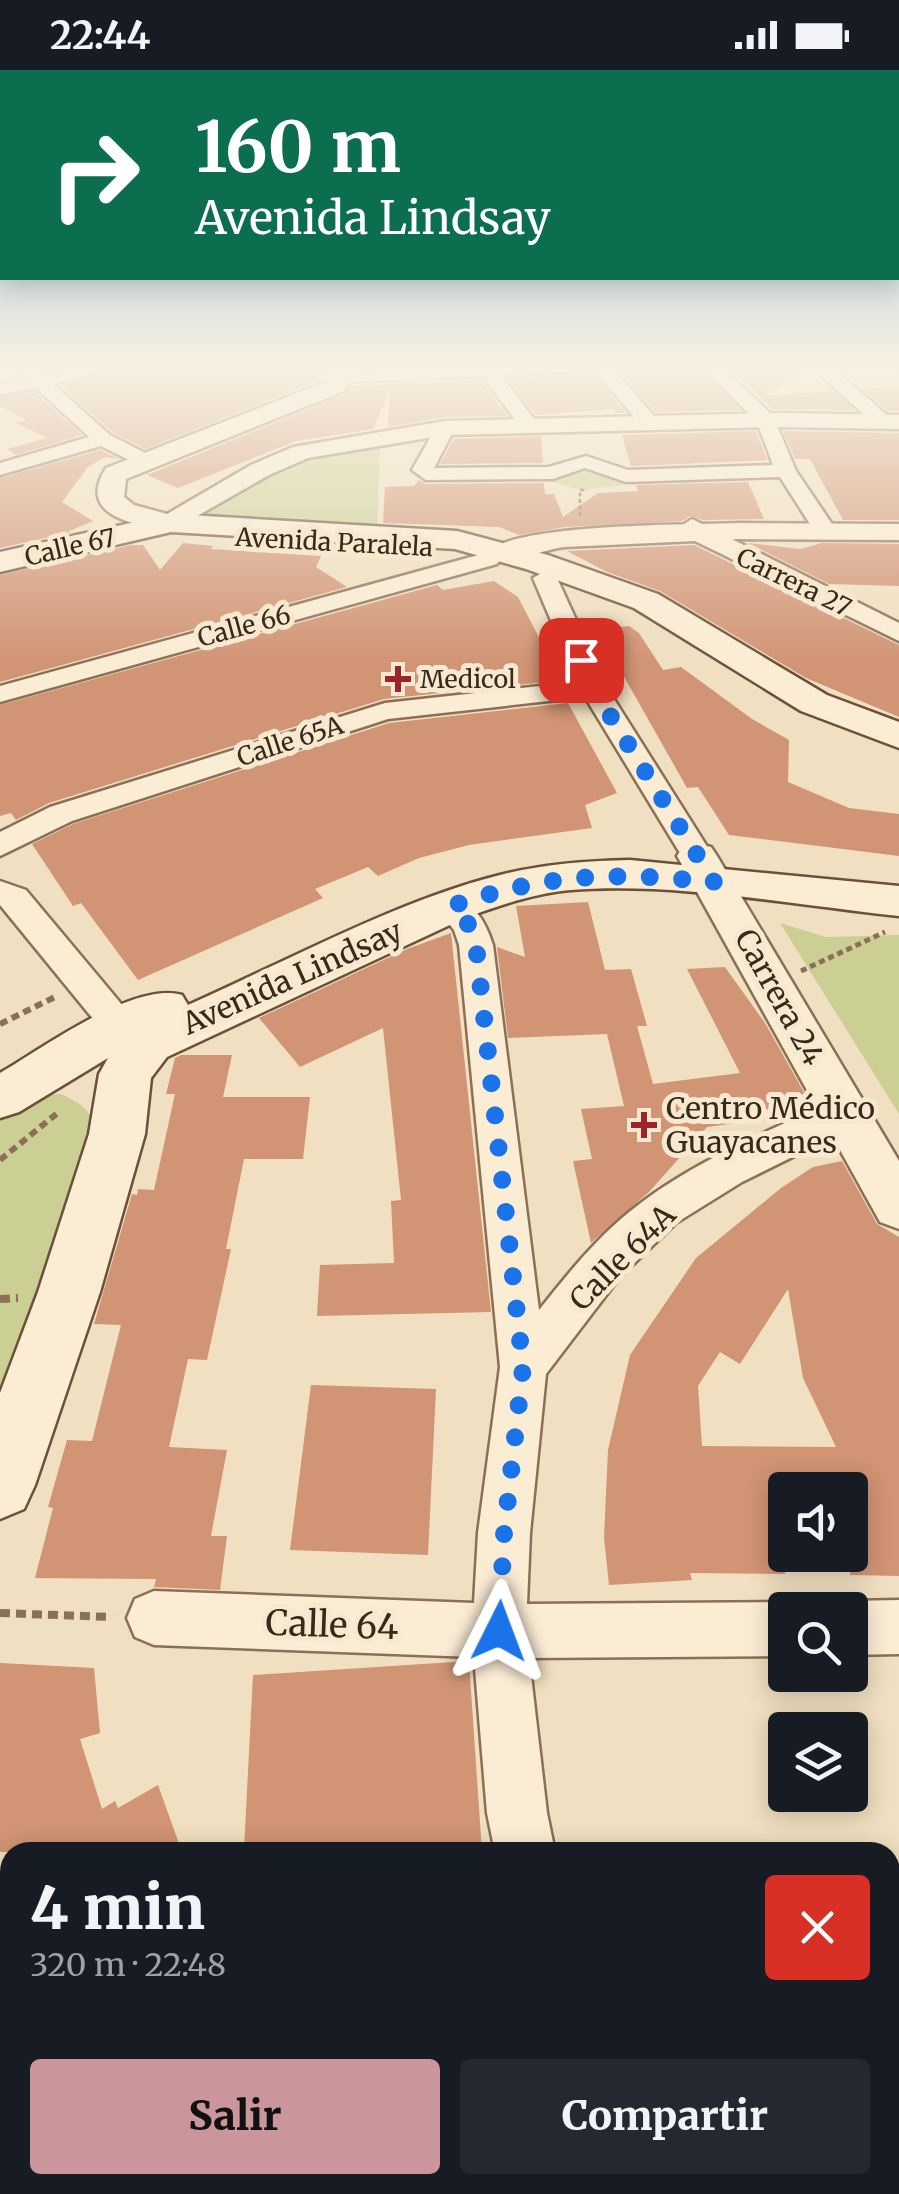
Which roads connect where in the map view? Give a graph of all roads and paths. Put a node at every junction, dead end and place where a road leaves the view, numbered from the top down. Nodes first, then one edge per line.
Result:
1 (117, 466) edge
2 (269, 466) edge
3 (424, 466) edge
4 (564, 466) edge
5 (598, 466) edge
6 (784, 466) edge
7 (786, 471) junction
8 (626, 476) junction
9 (157, 527) junction
10 (580, 528) junction
11 (825, 530) junction
12 (696, 531) junction
13 (899, 532) edge
14 (452, 544) junction
15 (495, 556) junction
16 (0, 562) edge
17 (545, 578) junction
18 (827, 598) junction
19 (881, 600) dead end
20 (899, 633) edge
21 (593, 688) junction
22 (0, 694) edge
23 (899, 736) edge
24 (899, 753) edge
25 (0, 846) edge
26 (706, 869) junction
27 (899, 879) edge
28 (0, 892) edge
29 (899, 901) edge
30 (451, 906) junction
31 (899, 926) edge
32 (795, 973) dead end
33 (82, 982) junction
34 (0, 1024) edge
35 (120, 1027) junction
36 (3, 1096) edge
37 (102, 1112) junction
38 (845, 1113) junction
39 (0, 1160) edge
40 (899, 1207) edge
41 (523, 1367) junction
42 (0, 1485) edge
43 (0, 1613) edge
44 (154, 1618) joint
45 (768, 1628) edge
46 (868, 1628) edge
47 (899, 1628) edge
48 (499, 1631) junction
49 (524, 1842) edge

1 - 9 street, Avenida Paralela
2 - 9 street, Calle 67
3 - 4 street
5 - 8 street
6 - 7 street
7 - 8 street
7 - 11 street
8 - 10 path
9 - 14 main road, Avenida Paralela
9 - 16 main road, Calle 67
10 - 12 street, Calle 66
10 - 14 street, Calle 66
11 - 12 street, Calle 66
11 - 13 street, Calle 66
12 - 15 street, Calle 66
12 - 18 street, Carrera 27
14 - 15 main road, Avenida Paralela
15 - 17 main road, Avenida Paralela
15 - 22 street, Calle 66
15 - 23 main road, Avenida Paralela
17 - 21 street, Carrera 24
17 - 24 main road, Avenida Paralela
18 - 19 street
18 - 20 street, Carrera 27
21 - 25 street, Calle 65A
21 - 26 street, Carrera 24
26 - 27 main road, Avenida Lindsay
26 - 29 main road, Avenida Lindsay
26 - 30 main road, Avenida Lindsay
26 - 35 main road, Avenida Lindsay
26 - 38 street, Carrera 24
28 - 33 street
30 - 37 main road, Avenida Lindsay
30 - 41 street
31 - 32 path
33 - 34 path
33 - 35 street
35 - 36 main road, Avenida Lindsay
36 - 37 main road
37 - 39 path
37 - 42 main road, Avenida Lindsay
38 - 40 street, Carrera 24
38 - 41 street, Calle 64A
41 - 48 street
43 - 44 path
44 - 48 street, Calle 64
45 - 48 street, Calle 64
46 - 47 street
48 - 49 street

